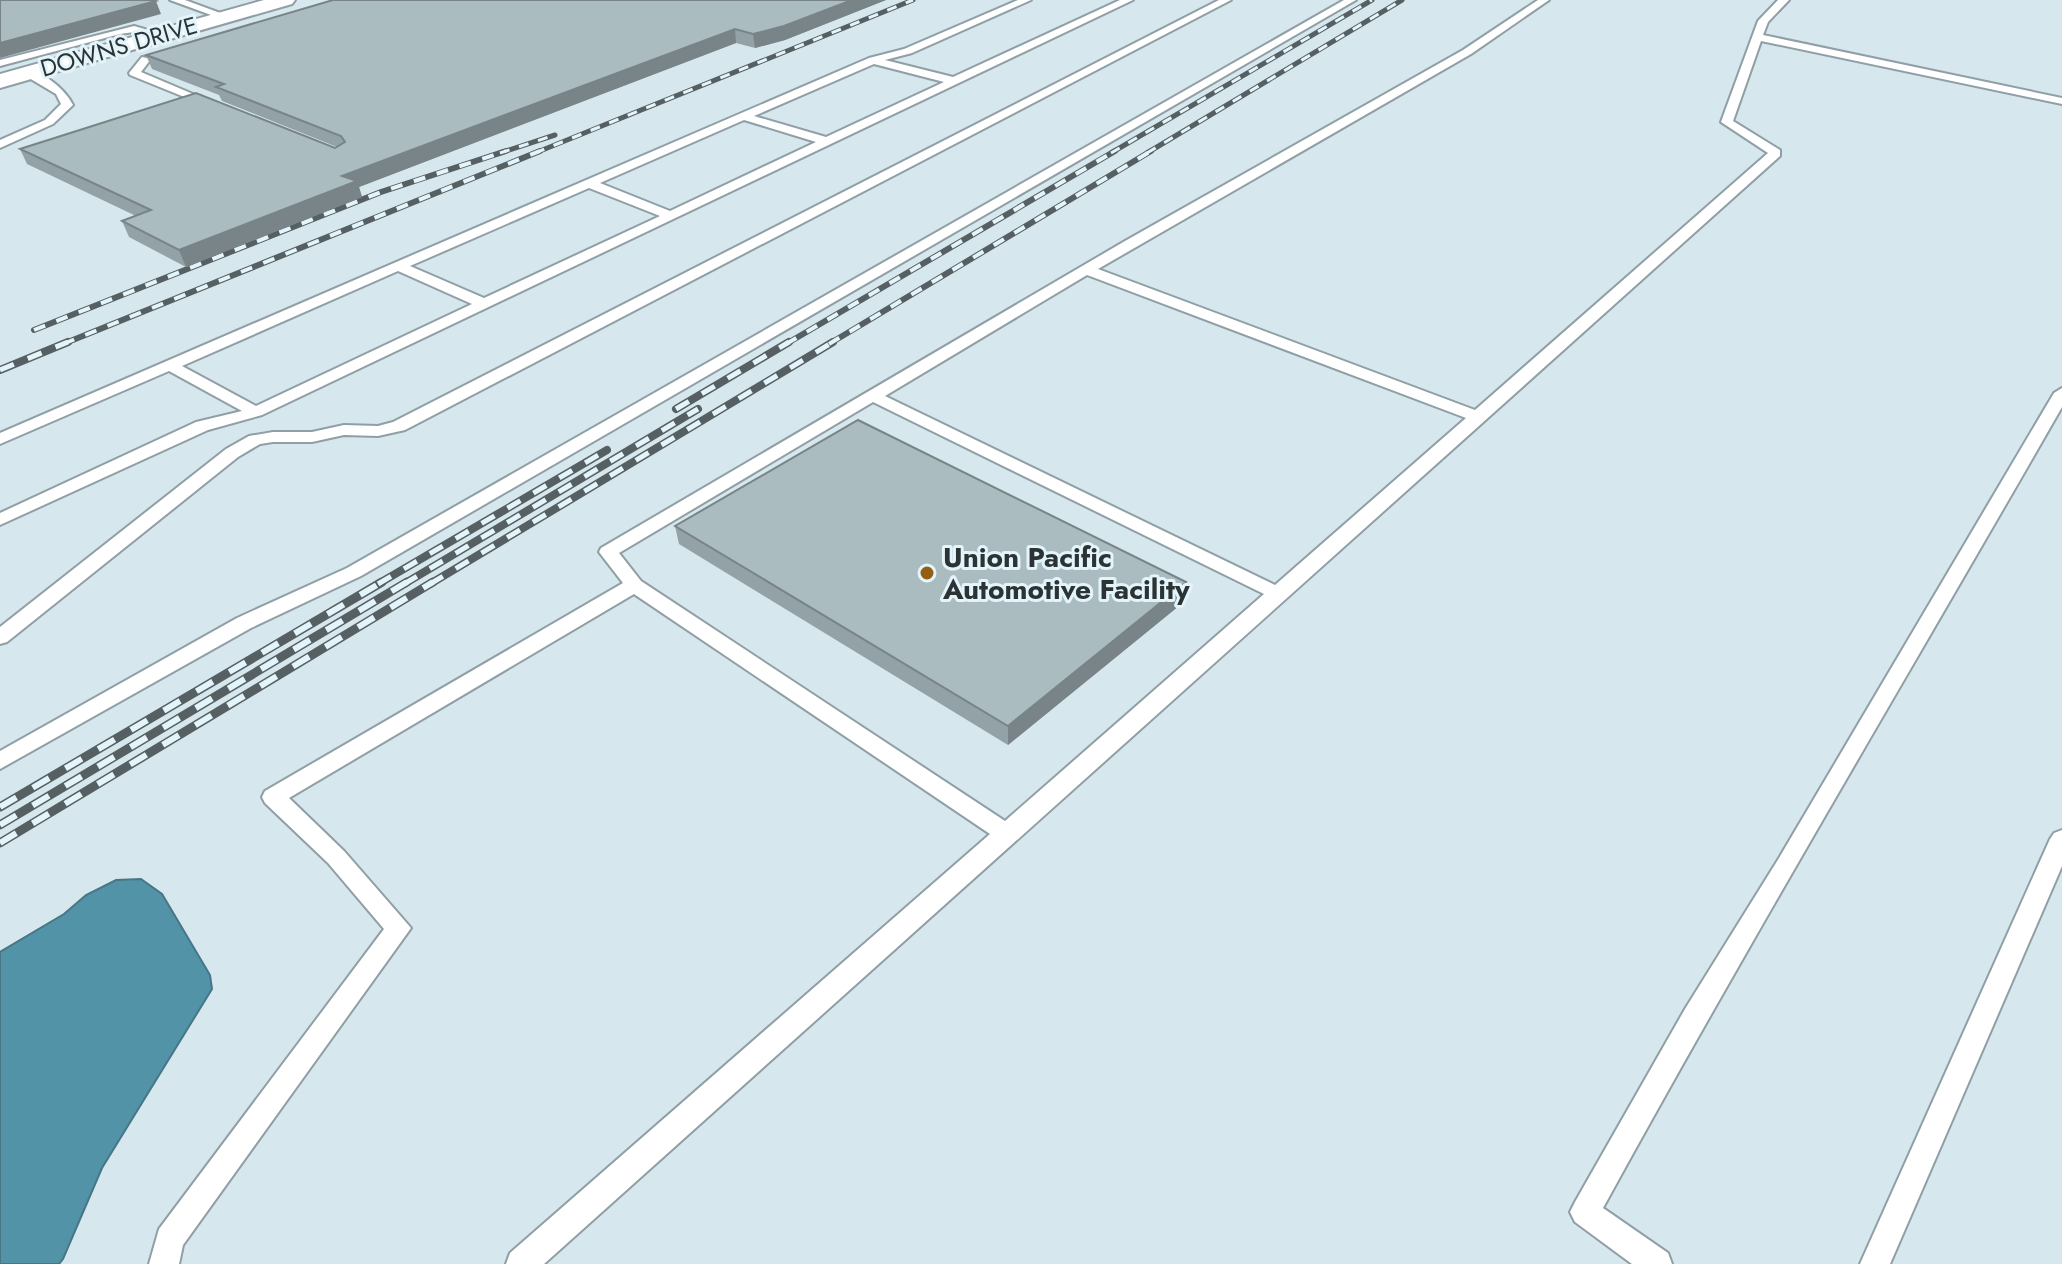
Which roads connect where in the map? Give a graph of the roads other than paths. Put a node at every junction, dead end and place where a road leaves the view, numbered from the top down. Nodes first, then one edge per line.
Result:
1 (175, 0) edge
2 (285, 0) edge
3 (1026, 0) edge
4 (1128, 0) edge
5 (1226, 0) edge
6 (1351, 0) edge
7 (1544, 0) edge
8 (1784, 0) edge
9 (226, 17) junction
10 (1758, 37) junction
11 (160, 45) junction
12 (117, 48) junction
13 (146, 59) junction
14 (873, 60) junction
15 (0, 63) edge
16 (28, 73) junction
17 (0, 81) edge
18 (954, 81) junction
19 (2062, 101) edge
20 (222, 109) edge
21 (743, 116) junction
22 (827, 141) junction
23 (0, 144) edge
24 (588, 183) junction
25 (670, 215) junction
26 (398, 266) junction
27 (1087, 270) junction
28 (484, 304) junction
29 (169, 365) junction
30 (2062, 393) edge
31 (873, 396) junction
32 (256, 412) junction
33 (1478, 417) junction
34 (0, 439) edge
35 (0, 520) edge
36 (634, 585) junction
37 (1279, 594) junction
38 (0, 637) edge
39 (0, 761) edge
40 (1008, 834) junction
41 (2062, 839) edge
42 (164, 1264) edge
43 (521, 1264) edge
44 (1657, 1264) edge
45 (1875, 1264) edge

1 - 9 lane
2 - 9 street, DOWNS DRIVE
3 - 14 lane
4 - 18 lane
5 - 38 lane
6 - 39 lane
7 - 27 lane
8 - 10 lane
9 - 11 street, DOWNS DRIVE
10 - 19 lane
10 - 33 lane
11 - 12 street, DOWNS DRIVE
11 - 13 lane
11 - 15 lane
12 - 13 lane
12 - 16 street, DOWNS DRIVE
13 - 20 lane
14 - 18 lane
14 - 21 lane
16 - 17 street, DOWNS DRIVE
16 - 23 lane
18 - 22 lane
21 - 22 lane
21 - 24 lane
22 - 25 lane
24 - 25 lane
24 - 26 lane
25 - 28 lane
26 - 28 lane
26 - 29 lane
27 - 31 lane
27 - 33 lane
28 - 32 lane
29 - 32 lane
29 - 34 lane
30 - 44 lane
31 - 36 lane
31 - 37 lane
32 - 35 lane
33 - 37 lane
36 - 40 lane
36 - 42 lane
37 - 40 lane
40 - 43 lane
41 - 45 lane

